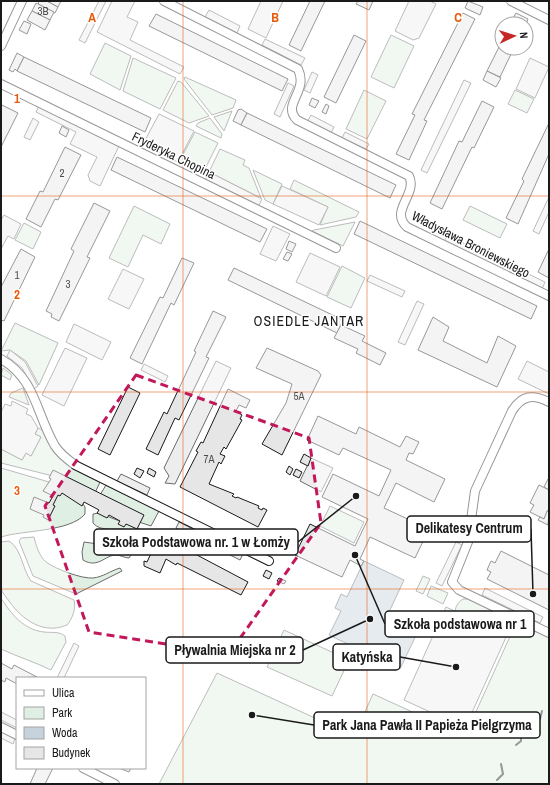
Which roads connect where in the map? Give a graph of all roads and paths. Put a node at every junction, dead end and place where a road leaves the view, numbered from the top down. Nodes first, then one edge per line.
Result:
1 (22, 1) edge
2 (164, 1) edge
3 (511, 1) edge
4 (549, 20) edge
5 (1, 46) edge
6 (1, 84) edge
7 (336, 248) dead end
8 (549, 296) edge
9 (1, 359) edge
10 (549, 402) edge
11 (269, 561) dead end
12 (549, 632) edge
13 (1, 727) edge
14 (16, 734) edge
15 (85, 769) edge
16 (116, 784) edge

1 - 5 street
2 - 8 street, Władysława Broniewskiego
3 - 4 street
6 - 7 street, Fryderyka Chopina
9 - 11 street
10 - 12 street
13 - 14 street
15 - 16 street

